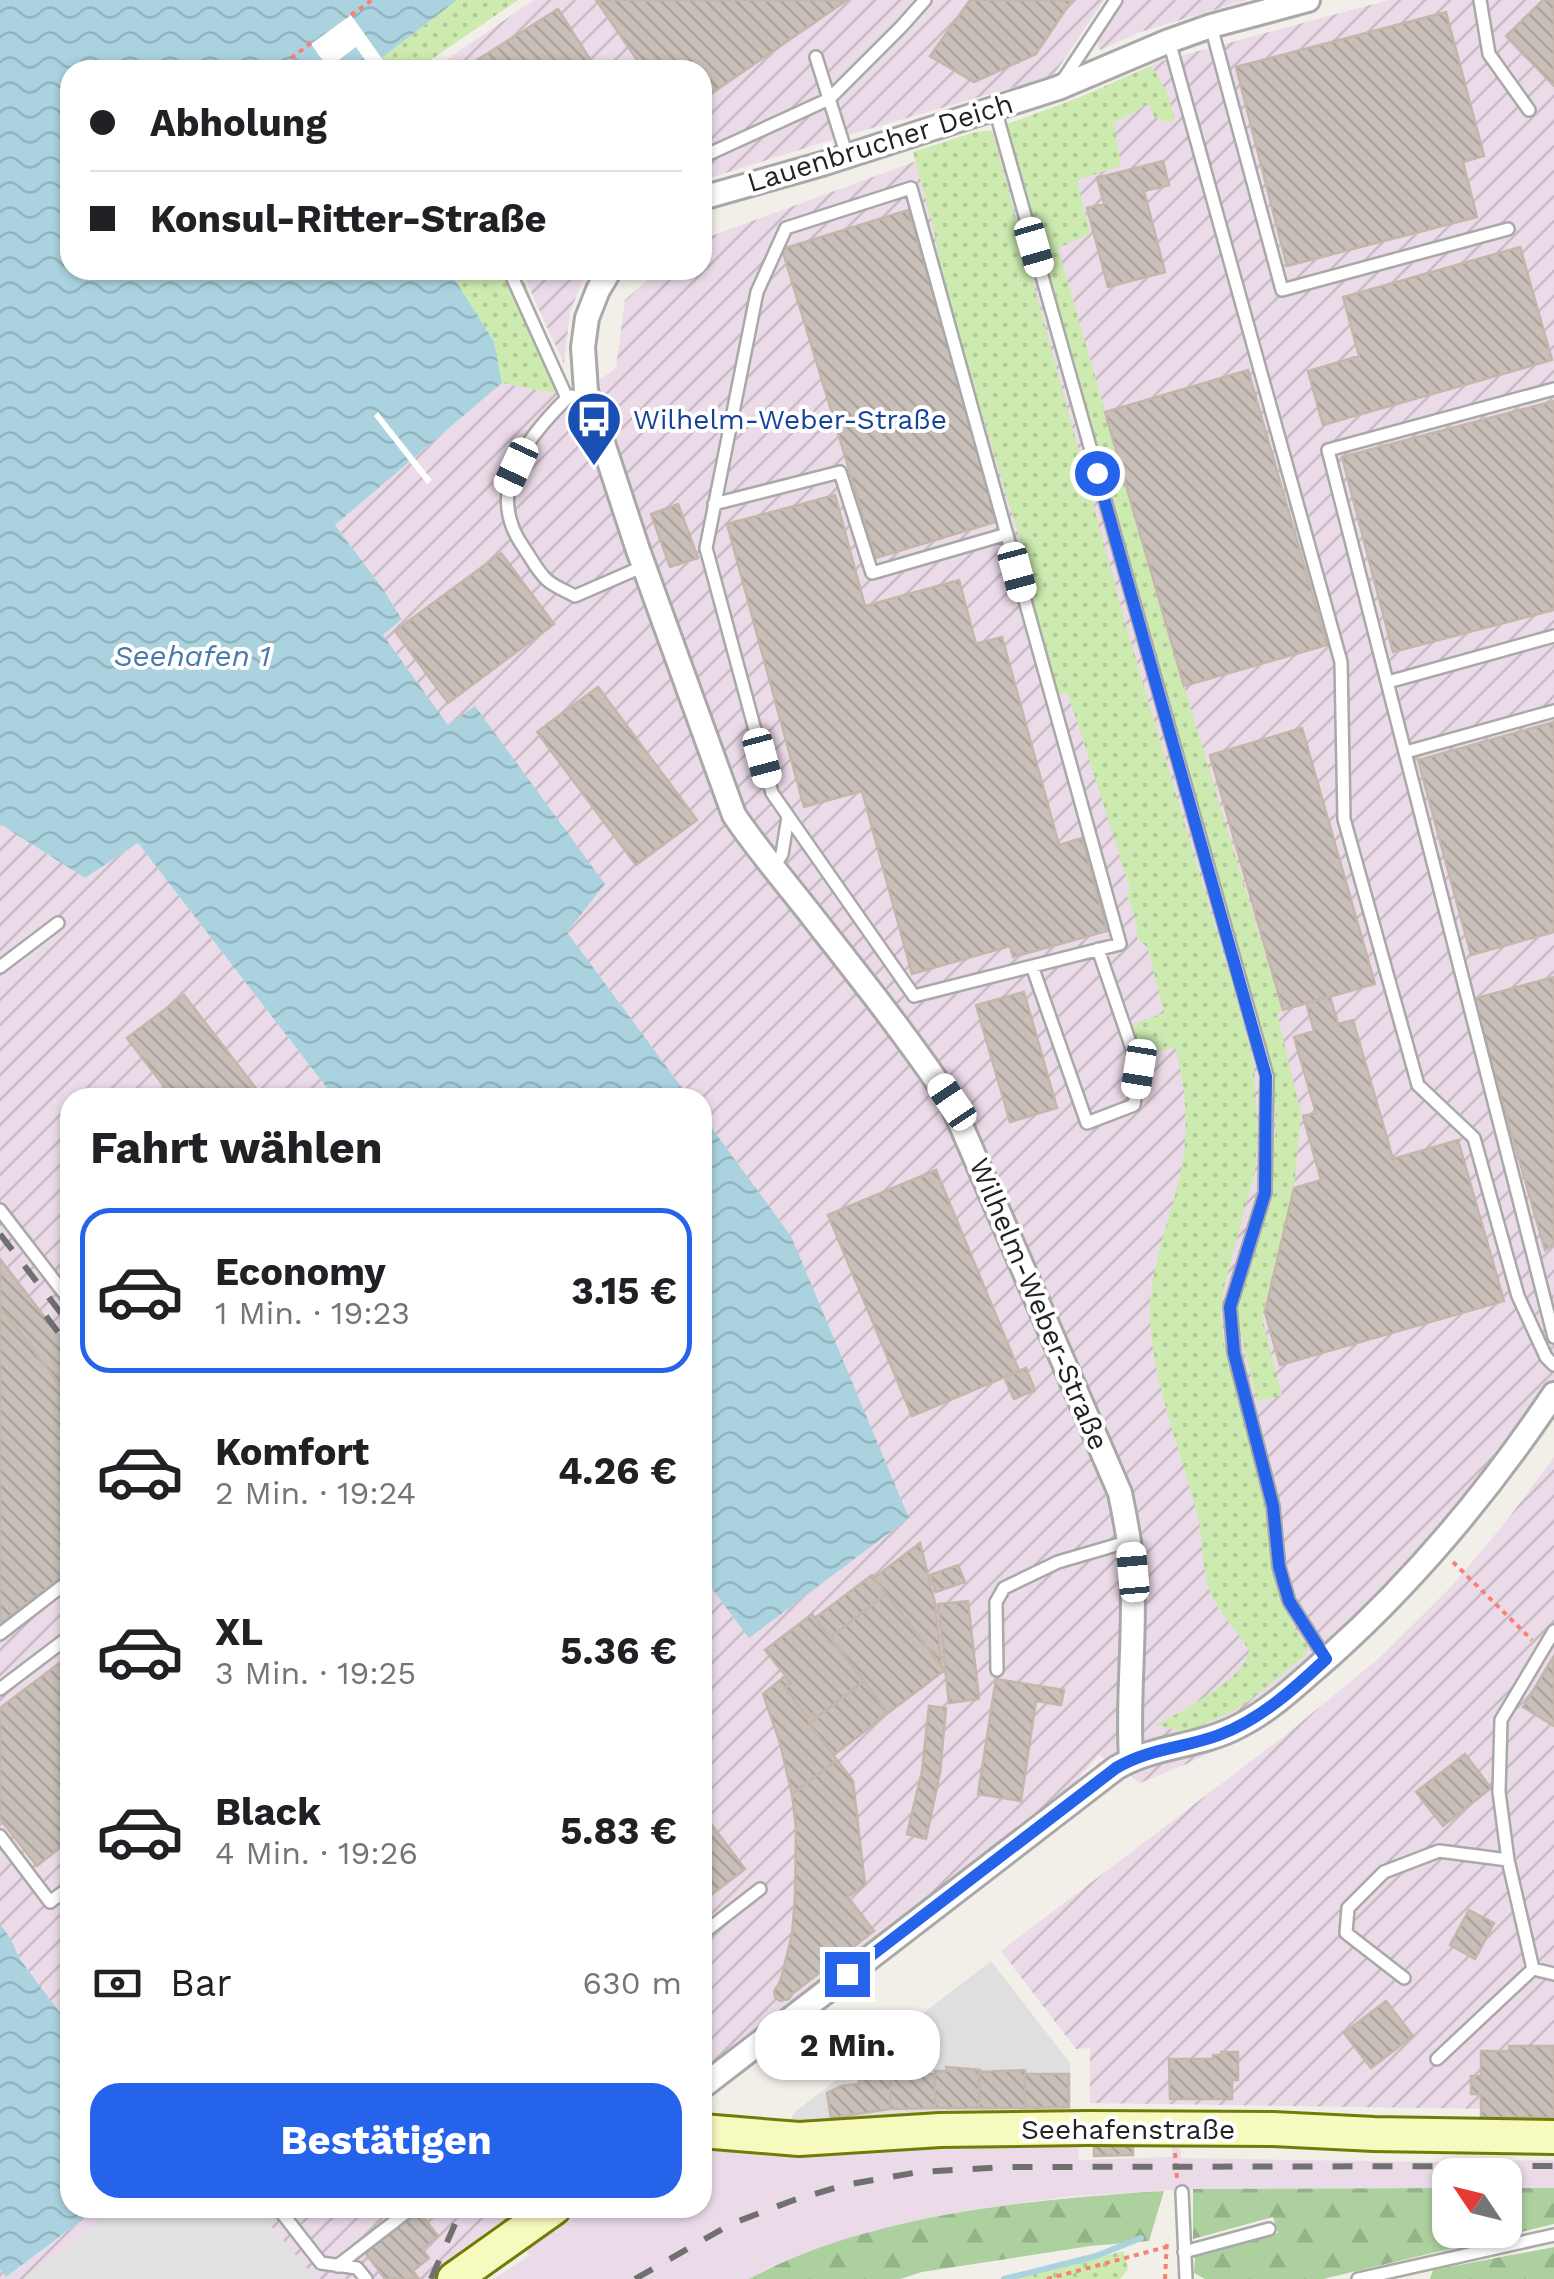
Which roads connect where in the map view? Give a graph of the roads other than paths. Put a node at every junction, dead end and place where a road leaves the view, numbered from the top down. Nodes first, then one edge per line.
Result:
1 (924, 0) edge
2 (1116, 0) edge
3 (1308, 0) edge
4 (1480, 0) edge
5 (1211, 26) junction
6 (1169, 41) junction
7 (816, 57) dead end
8 (1058, 88) junction
9 (829, 99) junction
10 (994, 108) junction
11 (1528, 110) dead end
12 (712, 152) edge
13 (846, 156) junction
14 (712, 195) edge
15 (1508, 228) dead end
16 (514, 280) edge
17 (604, 280) edge
18 (1554, 389) edge
19 (577, 394) junction
20 (714, 504) junction
21 (1007, 534) junction
22 (644, 566) junction
23 (1554, 636) edge
24 (1388, 682) junction
25 (1554, 710) edge
26 (1406, 752) junction
27 (788, 817) junction
28 (773, 868) junction
29 (58, 923) dead end
30 (1098, 949) junction
31 (1032, 966) junction
32 (0, 968) edge
33 (0, 1210) edge
34 (60, 1288) edge
35 (1554, 1337) edge
36 (1554, 1364) edge
37 (1554, 1394) edge
38 (1130, 1541) junction
39 (60, 1588) edge
40 (1554, 1630) edge
41 (0, 1634) edge
42 (60, 1644) edge
43 (1326, 1659) junction
44 (996, 1670) dead end
45 (0, 1689) edge
46 (1131, 1759) junction
47 (0, 1836) edge
48 (1508, 1860) junction
49 (760, 1889) dead end
50 (60, 1894) edge
51 (712, 1926) edge
52 (1533, 1968) junction
53 (1554, 1974) edge
54 (1404, 1978) dead end
55 (1437, 2059) dead end
56 (712, 2079) edge
57 (712, 2132) edge
58 (1554, 2136) edge
59 (1182, 2192) road end
60 (286, 2218) edge
61 (399, 2218) edge
62 (536, 2218) edge
63 (1269, 2229) dead end
64 (1554, 2235) edge
65 (1184, 2252) junction
66 (337, 2266) junction
67 (366, 2279) edge
68 (454, 2279) edge
69 (1186, 2279) edge
70 (1358, 2279) edge

1 - 9 lane
2 - 8 lane
3 - 5 street, Lauenbrucher Deich
4 - 11 lane
5 - 6 street, Lauenbrucher Deich
5 - 15 lane
6 - 8 street, Lauenbrucher Deich
6 - 36 lane
7 - 9 lane
8 - 10 street, Lauenbrucher Deich
9 - 12 lane
9 - 13 lane
10 - 13 street, Lauenbrucher Deich
10 - 43 lane
13 - 14 street, Lauenbrucher Deich
16 - 19 lane
17 - 19 street, Wilhelm-Weber-Straße
18 - 24 lane
19 - 22 street, Wilhelm-Weber-Straße
19 - 22 lane
20 - 21 lane
20 - 21 lane
20 - 27 lane
21 - 30 lane
22 - 28 street, Wilhelm-Weber-Straße
23 - 24 lane
24 - 26 lane
25 - 26 lane
26 - 35 lane
27 - 28 lane
27 - 31 lane
28 - 38 street, Wilhelm-Weber-Straße
29 - 32 lane
30 - 31 lane
30 - 31 lane
33 - 34 lane
37 - 43 street
38 - 44 lane
38 - 46 street, Wilhelm-Weber-Straße
39 - 41 lane
40 - 48 lane
42 - 45 lane
43 - 46 street
46 - 56 street
47 - 50 lane
48 - 52 lane
48 - 54 lane
49 - 51 lane
52 - 53 lane
52 - 55 lane
57 - 58 main road, Seehafenstraße
59 - 65 lane
60 - 66 lane
61 - 66 lane
62 - 68 main road
63 - 65 lane
64 - 70 lane
65 - 69 lane
66 - 67 lane

